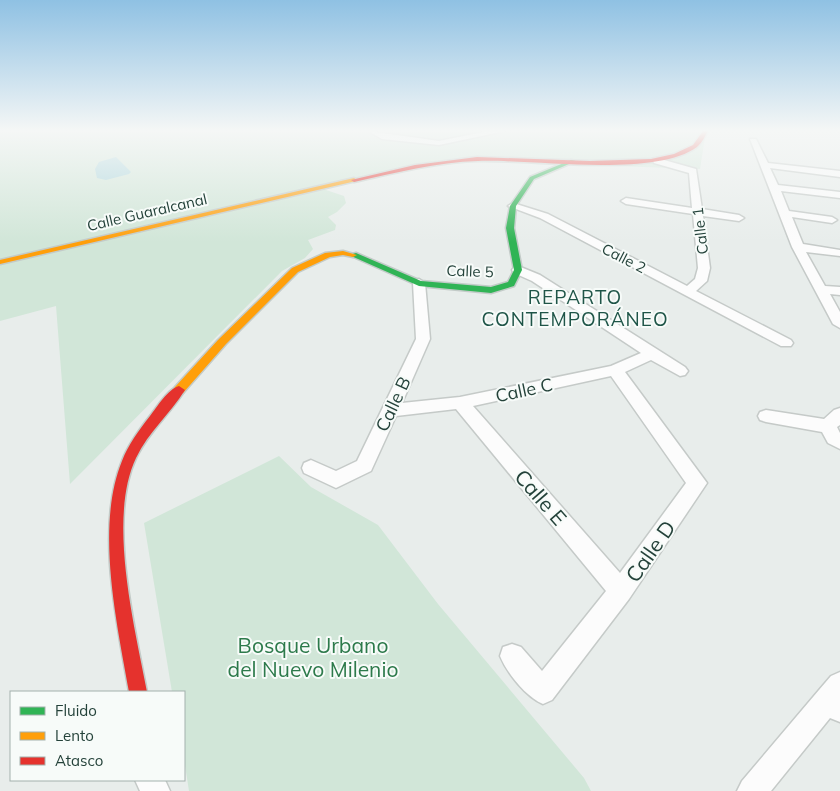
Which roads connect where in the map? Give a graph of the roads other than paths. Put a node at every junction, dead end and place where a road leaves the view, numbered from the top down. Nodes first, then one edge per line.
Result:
1 (409, 168) edge
2 (556, 168) edge
3 (685, 168) edge
4 (766, 168) edge
5 (789, 168) edge
6 (840, 174) edge
7 (775, 187) junction
8 (840, 195) edge
9 (626, 201) dead end
10 (512, 206) junction
11 (698, 211) junction
12 (784, 213) junction
13 (739, 218) dead end
14 (832, 220) dead end
15 (798, 247) junction
16 (840, 253) edge
17 (0, 262) edge
18 (518, 270) junction
19 (419, 283) junction
20 (821, 289) junction
21 (688, 291) junction
22 (840, 291) edge
23 (840, 324) edge
24 (786, 343) dead end
25 (653, 354) junction
26 (615, 370) junction
27 (680, 371) dead end
28 (460, 403) junction
29 (391, 410) junction
30 (766, 416) dead end
31 (834, 420) edge
32 (840, 442) edge
33 (311, 468) dead end
34 (622, 591) junction
35 (512, 656) dead end
36 (138, 691) edge
37 (836, 698) edge
38 (752, 791) edge

1 - 17 street, Calle Guaralcanal
2 - 10 street
3 - 11 street, Calle 1
4 - 7 street
5 - 6 street
7 - 8 street
7 - 12 street
9 - 11 street
10 - 18 street, Calle 5
10 - 21 street, Calle 2
11 - 13 street
11 - 21 street, Calle 1
12 - 14 street
12 - 15 street
15 - 16 street
15 - 20 street
18 - 19 street, Calle 5
18 - 25 street
19 - 29 street, Calle B
19 - 36 street, Calle 5
20 - 22 street
20 - 23 street
21 - 24 street, Calle 2
25 - 26 street, Calle C
25 - 27 street
26 - 28 street, Calle C
26 - 34 street, Calle D
28 - 29 street, Calle C
28 - 34 street, Calle E
29 - 33 street, Calle B
30 - 31 street
31 - 32 street
34 - 35 street, Calle D
37 - 38 street

